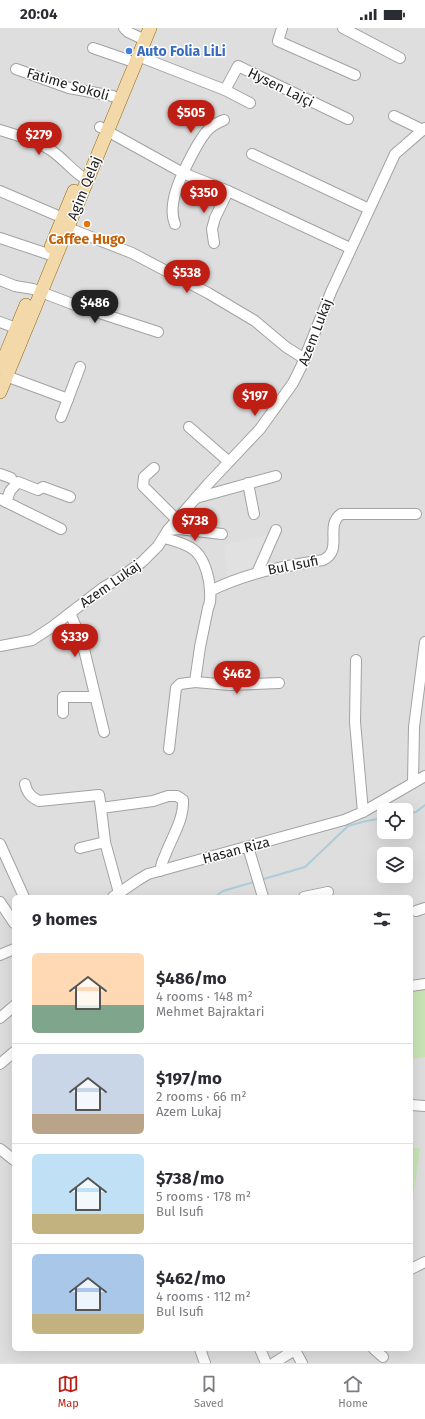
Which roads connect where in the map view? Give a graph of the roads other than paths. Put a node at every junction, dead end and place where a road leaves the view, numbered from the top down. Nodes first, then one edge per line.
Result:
1 (124, 28) edge
2 (282, 28) edge
3 (343, 28) edge
4 (143, 33) edge
5 (93, 48) dead end
6 (133, 58) junction
7 (400, 58) dead end
8 (16, 69) dead end
9 (355, 75) dead end
10 (225, 90) junction
11 (116, 98) junction
12 (250, 103) dead end
13 (394, 116) dead end
14 (348, 119) dead end
15 (224, 120) dead end
16 (104, 129) junction
17 (424, 129) edge
18 (0, 130) edge
19 (252, 154) dead end
20 (182, 173) junction
21 (84, 178) junction
22 (0, 191) edge
23 (228, 191) junction
24 (369, 209) junction
25 (67, 222) junction
26 (175, 224) dead end
27 (0, 238) edge
28 (214, 243) dead end
29 (350, 248) junction
30 (48, 254) junction
31 (0, 280) edge
32 (37, 291) junction
33 (0, 322) edge
34 (16, 328) junction
35 (158, 332) dead end
36 (305, 359) junction
37 (2, 368) edge
38 (80, 368) dead end
39 (0, 392) edge
40 (68, 399) junction
41 (61, 417) dead end
42 (189, 427) dead end
43 (228, 461) junction
44 (154, 468) dead end
45 (0, 474) edge
46 (276, 476) dead end
47 (11, 478) dead end
48 (248, 483) junction
49 (70, 497) dead end
50 (196, 498) junction
51 (3, 501) edge
52 (254, 514) dead end
53 (416, 514) dead end
54 (177, 520) junction
55 (61, 529) dead end
56 (276, 530) dead end
57 (166, 534) junction
58 (222, 534) dead end
59 (256, 573) junction
60 (210, 591) junction
61 (70, 613) junction
62 (425, 642) edge
63 (0, 646) edge
64 (356, 660) dead end
65 (195, 682) junction
66 (279, 683) dead end
67 (95, 697) junction
68 (63, 713) dead end
69 (104, 732) dead end
70 (169, 749) dead end
71 (425, 776) edge
72 (412, 783) junction
73 (25, 784) dead end
74 (101, 808) junction
75 (363, 812) junction
76 (105, 842) junction
77 (0, 844) edge
78 (248, 847) junction
79 (80, 848) dead end
80 (160, 871) junction
81 (328, 892) dead end
82 (23, 895) edge
83 (116, 895) edge
84 (262, 895) edge
85 (314, 895) edge
86 (0, 902) edge
87 (12, 920) edge
88 (12, 950) edge
89 (0, 955) edge
90 (425, 984) edge
91 (413, 986) edge
92 (12, 1008) edge
93 (0, 1018) edge
94 (12, 1054) edge
95 (0, 1064) edge
96 (413, 1105) edge
97 (425, 1106) edge
98 (0, 1149) edge
99 (12, 1158) edge
100 (425, 1262) edge
101 (413, 1268) edge
102 (201, 1351) edge
103 (261, 1351) edge
104 (293, 1351) edge
105 (296, 1351) edge
106 (376, 1351) edge
107 (383, 1357) dead end
108 (204, 1363) edge
109 (266, 1363) edge
110 (274, 1363) edge
111 (302, 1363) edge

1 - 4 street
2 - 9 street
3 - 7 street
4 - 6 main road, Agim Qelaj
5 - 6 street, Hysen Lajçi
6 - 10 street, Hysen Lajçi
6 - 11 main road, Agim Qelaj
8 - 11 street, Fatime Sokoli
10 - 12 street, Hysen Lajçi
10 - 14 street, Hysen Lajçi
11 - 16 main road, Agim Qelaj
13 - 17 street
15 - 20 street
16 - 20 street
16 - 21 main road, Agim Qelaj
17 - 24 street, Azem Lukaj
18 - 21 street
19 - 24 street
20 - 23 street
20 - 26 street
21 - 25 main road, Agim Qelaj
22 - 25 street
23 - 28 street
23 - 29 street
24 - 29 street, Azem Lukaj
25 - 30 main road, Agim Qelaj
25 - 32 main road, Agim Qelaj
25 - 36 street
27 - 30 street
29 - 36 street, Azem Lukaj
30 - 32 main road, Agim Qelaj
31 - 32 street
32 - 34 main road, Agim Qelaj
32 - 35 street
32 - 37 main road, Agim Qelaj
33 - 34 street
34 - 37 main road, Agim Qelaj
36 - 43 street, Azem Lukaj
37 - 39 main road, Agim Qelaj
37 - 40 street
38 - 40 street
40 - 41 street
42 - 43 street
43 - 50 street, Azem Lukaj
44 - 54 street
45 - 47 street
46 - 48 street
48 - 50 street
48 - 52 street
49 - 51 street
50 - 54 street, Azem Lukaj
51 - 55 street
53 - 59 street, Bul Isufi
54 - 57 street, Azem Lukaj
56 - 59 street
57 - 58 street
57 - 60 street
57 - 61 street, Azem Lukaj
59 - 60 street, Bul Isufi
60 - 65 street
61 - 63 street, Azem Lukaj
61 - 67 street
62 - 72 street
64 - 75 street
65 - 66 street
65 - 70 street
67 - 68 street
67 - 69 street
71 - 72 street, Hasan Riza
72 - 75 street, Hasan Riza
73 - 74 street
74 - 76 street
74 - 80 street
75 - 78 street, Hasan Riza
76 - 79 street
76 - 83 street
77 - 82 street
78 - 80 street, Hasan Riza
78 - 84 street
80 - 83 street, Hasan Riza
81 - 85 street
86 - 87 street
88 - 89 street
90 - 91 street
92 - 93 street
94 - 95 street
96 - 97 street
98 - 99 street
100 - 101 street
102 - 108 street
103 - 109 street
104 - 110 street
105 - 111 street
106 - 107 street

